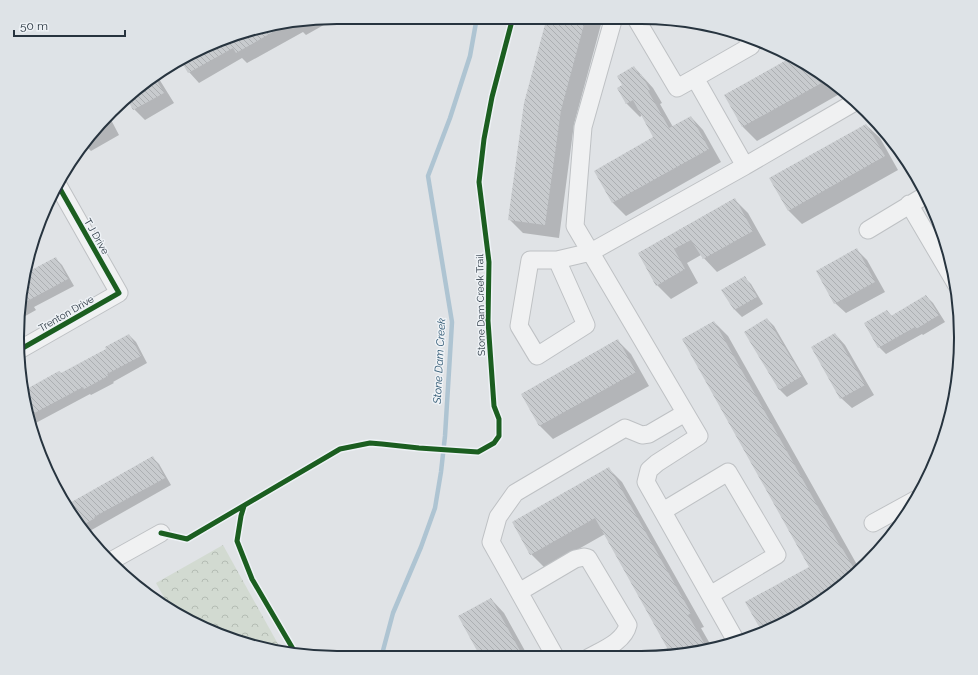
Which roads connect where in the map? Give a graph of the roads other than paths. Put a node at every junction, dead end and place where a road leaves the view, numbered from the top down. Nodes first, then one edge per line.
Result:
1 (612, 24) edge
2 (639, 24) edge
3 (750, 44) edge
4 (695, 78) junction
5 (850, 105) edge
6 (745, 166) junction
7 (61, 190) edge
8 (921, 198) edge
9 (910, 204) junction
10 (868, 230) dead end
11 (590, 252) junction
12 (557, 260) junction
13 (945, 266) edge
14 (119, 293) joint
15 (24, 347) edge
16 (685, 413) junction
17 (905, 506) edge
18 (663, 511) junction
19 (873, 523) dead end
20 (161, 533) dead end
21 (115, 558) edge
22 (519, 592) junction
23 (710, 595) junction
24 (734, 636) edge
25 (552, 651) edge
26 (600, 651) edge

1 - 11 street
2 - 4 street
3 - 4 street
4 - 6 street
5 - 6 street
6 - 11 street
7 - 14 street, T J Drive
8 - 9 street
9 - 10 street
9 - 13 street
11 - 12 street
11 - 16 street
12 - 12 street
14 - 15 street, Trenton Drive
16 - 18 street
16 - 22 street
17 - 19 street
18 - 23 street
18 - 23 street
20 - 21 street
22 - 25 street
22 - 26 street
23 - 24 street

